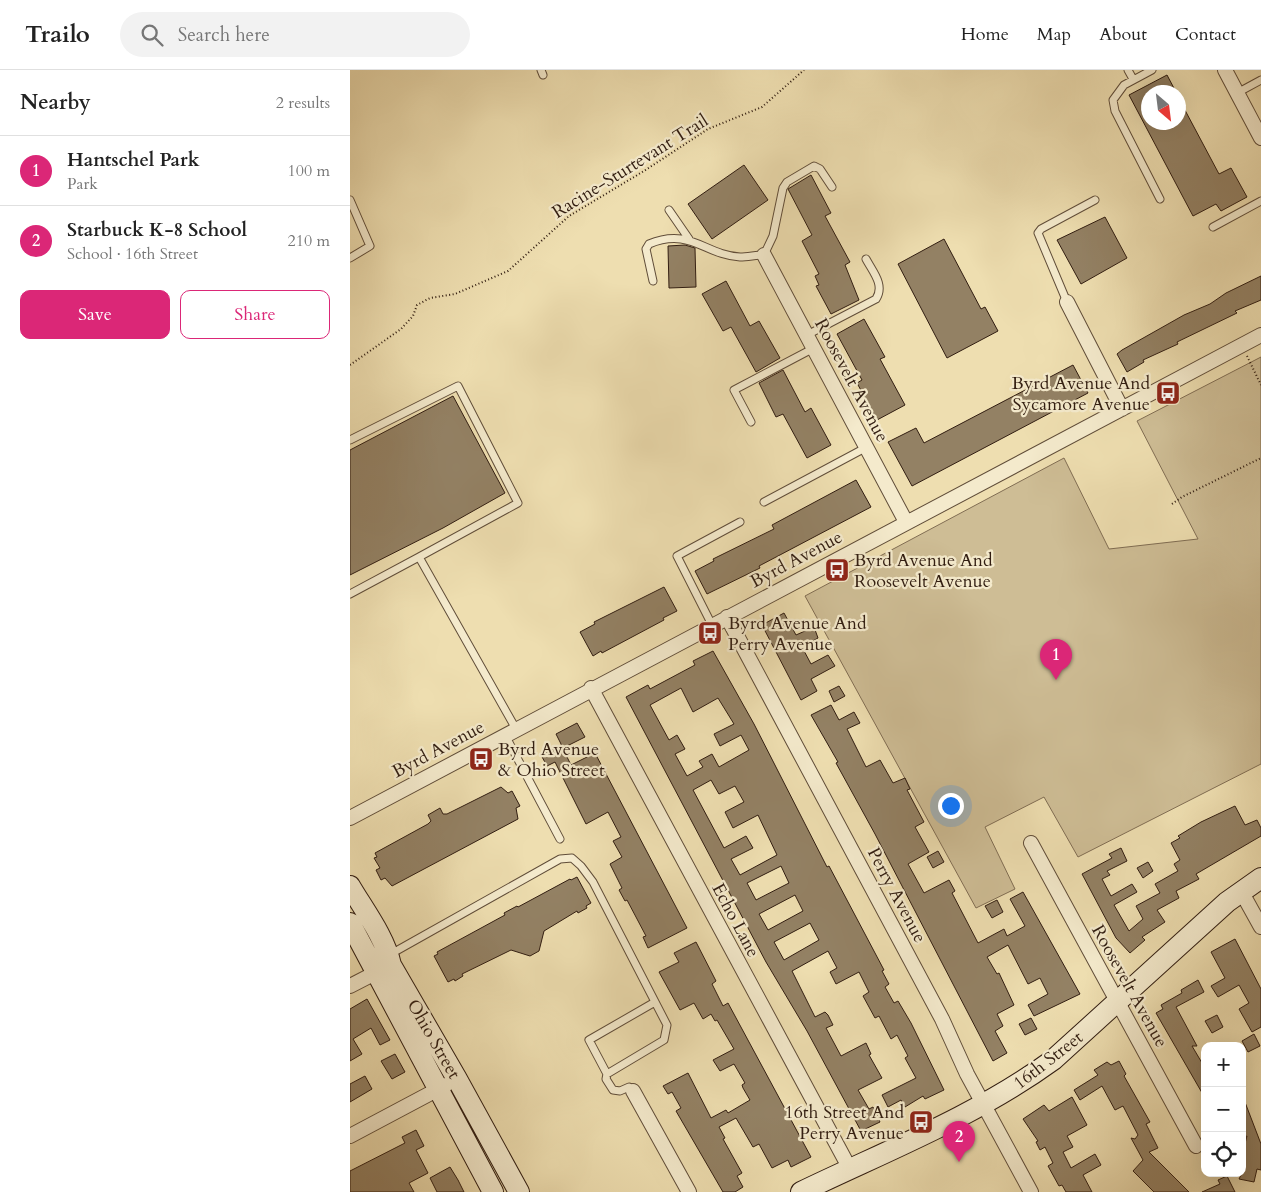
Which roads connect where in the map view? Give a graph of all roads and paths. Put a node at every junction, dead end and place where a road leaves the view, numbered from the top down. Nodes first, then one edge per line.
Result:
1 (804, 70) edge
2 (1128, 70) edge
3 (1152, 70) edge
4 (1225, 70) edge
5 (1133, 79) junction
6 (1261, 80) edge
7 (1237, 93) junction
8 (1261, 138) edge
9 (832, 187) dead end
10 (1160, 199) dead end
11 (350, 200) edge
12 (1095, 200) dead end
13 (1261, 201) edge
14 (669, 210) dead end
15 (1213, 227) dead end
16 (689, 240) junction
17 (764, 254) junction
18 (350, 258) edge
19 (866, 259) dead end
20 (653, 281) dead end
21 (1067, 302) joint
22 (1261, 335) edge
23 (810, 342) junction
24 (1241, 345) junction
25 (350, 365) edge
26 (1261, 384) edge
27 (1122, 409) junction
28 (751, 422) dead end
29 (350, 440) edge
30 (867, 447) junction
31 (1261, 458) edge
32 (764, 502) dead end
33 (1172, 504) dead end
34 (740, 522) dead end
35 (906, 522) junction
36 (419, 557) junction
37 (350, 594) edge
38 (727, 616) junction
39 (712, 625) junction
40 (592, 688) junction
41 (510, 732) junction
42 (350, 818) edge
43 (560, 839) dead end
44 (1031, 843) dead end
45 (1261, 878) edge
46 (350, 886) edge
47 (1241, 891) junction
48 (350, 923) edge
49 (1261, 927) edge
50 (385, 964) junction
51 (350, 986) edge
52 (655, 1002) junction
53 (1117, 1002) junction
54 (607, 1074) junction
55 (457, 1078) junction
56 (437, 1089) junction
57 (633, 1091) joint
58 (983, 1104) junction
59 (350, 1136) edge
60 (1196, 1146) dead end
61 (850, 1169) junction
62 (493, 1192) edge
63 (519, 1192) edge
64 (689, 1192) edge
65 (801, 1192) edge
66 (1031, 1192) edge

1 - 25 path, Racine-Sturtevant Trail
2 - 5 lane
3 - 5 lane
4 - 7 street
5 - 10 lane
6 - 7 lane
7 - 8 street
9 - 17 lane
11 - 18 lane
12 - 21 lane
13 - 15 lane
14 - 16 lane
16 - 17 lane
16 - 20 lane
17 - 23 street, Roosevelt Avenue
19 - 23 lane
21 - 27 street
22 - 24 street, Byrd Avenue
23 - 28 lane
23 - 30 street, Roosevelt Avenue
24 - 26 path
24 - 27 street, Byrd Avenue
27 - 35 street, Byrd Avenue
29 - 36 lane
30 - 32 lane
30 - 35 street, Roosevelt Avenue
31 - 33 path
34 - 39 lane
35 - 38 street, Byrd Avenue
36 - 37 lane
36 - 41 lane
38 - 39 street, Byrd Avenue
38 - 58 street, Perry Avenue
39 - 40 street, Byrd Avenue
40 - 41 street, Byrd Avenue
40 - 61 street, Echo Lane
41 - 42 street, Byrd Avenue
41 - 43 lane
44 - 53 street, Roosevelt Avenue
45 - 47 street, 16th Street
46 - 50 street, Ohio Street
47 - 49 street
47 - 53 street, 16th Street
48 - 50 street, Ohio Street
50 - 51 street
50 - 52 lane
50 - 55 street, Ohio Street
50 - 56 street, Ohio Street
52 - 54 lane
52 - 54 lane
53 - 58 street, 16th Street
53 - 60 street, Roosevelt Avenue
54 - 57 lane
55 - 56 street
55 - 63 street, Ohio Street
56 - 59 street
56 - 62 street, Ohio Street
57 - 64 street
58 - 61 street, 16th Street
58 - 66 street, Perry Avenue
61 - 65 street, 16th Street

